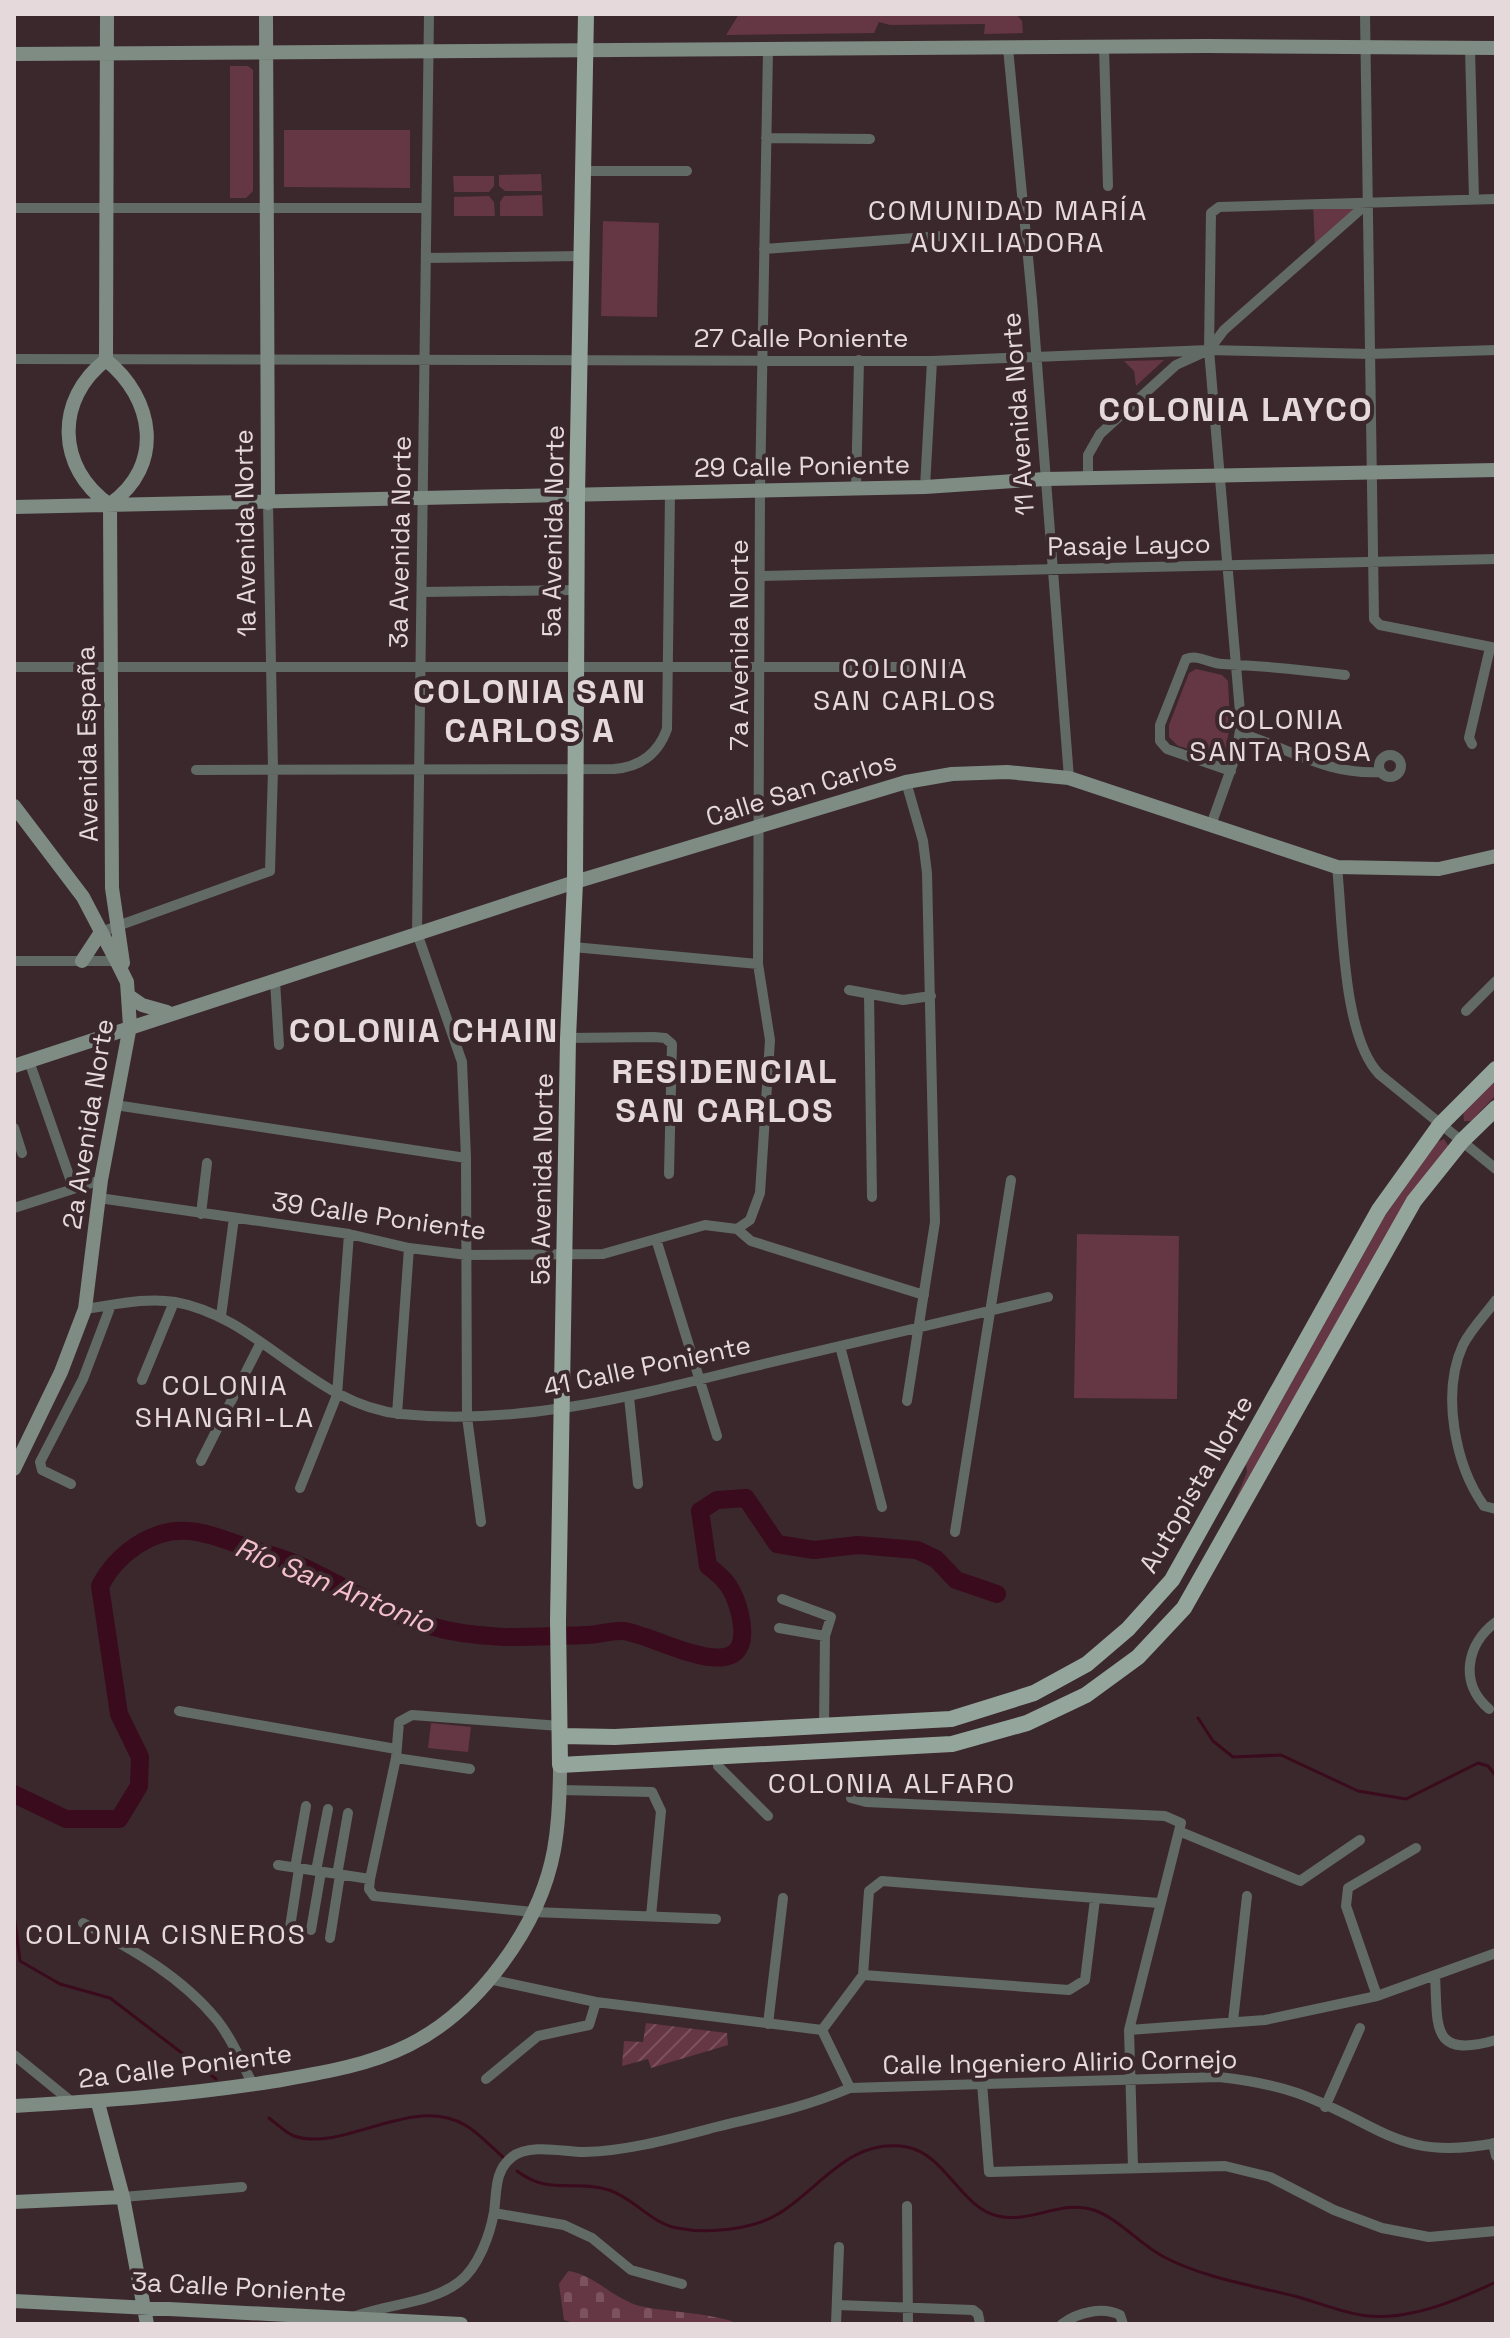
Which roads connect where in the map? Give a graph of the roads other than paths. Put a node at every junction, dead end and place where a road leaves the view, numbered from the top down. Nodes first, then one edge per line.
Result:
1 (107, 14) edge
2 (266, 14) edge
3 (429, 14) edge
4 (586, 14) edge
5 (1365, 14) edge
6 (1104, 47) junction
7 (1366, 47) junction
8 (1008, 48) junction
9 (1496, 48) edge
10 (1470, 49) junction
11 (768, 50) junction
12 (585, 51) junction
13 (428, 52) junction
14 (266, 53) junction
15 (14, 54) edge
16 (107, 55) junction
17 (766, 138) junction
18 (870, 139) dead end
19 (584, 171) junction
20 (687, 171) dead end
21 (1108, 186) dead end
22 (1474, 199) junction
23 (1496, 199) edge
24 (1369, 202) junction
25 (14, 208) edge
26 (265, 208) junction
27 (424, 208) junction
28 (108, 209) junction
29 (942, 236) dead end
30 (764, 249) junction
31 (582, 256) junction
32 (426, 258) junction
33 (1209, 350) junction
34 (1496, 350) edge
35 (1370, 354) junction
36 (1036, 356) junction
37 (14, 359) edge
38 (267, 359) junction
39 (580, 359) junction
40 (106, 360) junction
41 (425, 360) junction
42 (762, 360) junction
43 (859, 360) junction
44 (932, 361) junction
45 (1496, 470) edge
46 (1371, 472) junction
47 (1219, 475) junction
48 (1045, 479) junction
49 (1088, 479) junction
50 (925, 487) junction
51 (856, 489) junction
52 (760, 491) junction
53 (670, 493) junction
54 (577, 495) junction
55 (423, 499) junction
56 (268, 503) junction
57 (110, 505) junction
58 (14, 507) edge
59 (1496, 559) edge
60 (1372, 562) junction
61 (1229, 565) junction
62 (1051, 568) junction
63 (762, 576) junction
64 (577, 590) junction
65 (422, 592) junction
66 (1493, 648) edge
67 (1238, 664) junction
68 (669, 665) junction
69 (760, 665) junction
70 (576, 666) junction
71 (14, 667) edge
72 (270, 667) junction
73 (961, 667) dead end
74 (109, 668) junction
75 (421, 669) junction
76 (1345, 675) dead end
77 (1240, 733) junction
78 (1472, 744) dead end
79 (576, 769) junction
80 (196, 770) dead end
81 (273, 770) junction
82 (420, 770) junction
83 (1231, 771) junction
84 (1381, 772) dead end
85 (1069, 778) junction
86 (906, 782) junction
87 (14, 806) edge
88 (19, 821) edge
89 (1211, 825) junction
90 (761, 826) junction
91 (1496, 856) edge
92 (1337, 867) junction
93 (575, 882) junction
94 (112, 888) junction
95 (83, 897) junction
96 (117, 926) junction
97 (101, 932) junction
98 (417, 933) junction
99 (573, 947) junction
100 (14, 961) edge
101 (82, 961) junction
102 (120, 962) junction
103 (758, 964) junction
104 (275, 981) junction
105 (1496, 981) edge
106 (128, 989) junction
107 (849, 990) dead end
108 (869, 994) junction
109 (931, 996) junction
110 (1466, 1011) dead end
111 (171, 1013) junction
112 (130, 1026) junction
113 (568, 1038) junction
114 (279, 1045) dead end
115 (29, 1061) junction
116 (14, 1066) edge
117 (1496, 1069) edge
118 (115, 1105) junction
119 (1496, 1108) edge
120 (1440, 1125) junction
121 (14, 1128) edge
122 (1462, 1141) junction
123 (22, 1153) dead end
124 (466, 1158) junction
125 (207, 1163) dead end
126 (1496, 1169) edge
127 (669, 1174) dead end
128 (101, 1180) junction
129 (1011, 1180) dead end
130 (73, 1187) junction
131 (872, 1197) dead end
132 (99, 1198) junction
133 (14, 1208) edge
134 (201, 1214) junction
135 (234, 1218) junction
136 (737, 1229) junction
137 (349, 1234) junction
138 (656, 1239) junction
139 (409, 1248) junction
140 (467, 1255) junction
141 (564, 1255) junction
142 (924, 1295) junction
143 (1048, 1297) dead end
144 (1496, 1300) edge
145 (174, 1302) junction
146 (111, 1305) junction
147 (85, 1309) junction
148 (990, 1311) junction
149 (1493, 1312) edge
150 (221, 1316) junction
151 (920, 1325) junction
152 (260, 1344) junction
153 (840, 1346) junction
154 (142, 1380) dead end
155 (700, 1380) junction
156 (337, 1395) junction
157 (629, 1397) junction
158 (907, 1401) dead end
159 (562, 1410) junction
160 (397, 1414) junction
161 (467, 1417) junction
162 (717, 1436) dead end
163 (201, 1461) dead end
164 (1238, 1461) junction
165 (14, 1469) edge
166 (71, 1484) dead end
167 (638, 1484) dead end
168 (300, 1488) dead end
169 (882, 1507) dead end
170 (1241, 1508) junction
171 (1496, 1509) edge
172 (481, 1522) dead end
173 (955, 1532) dead end
174 (1193, 1542) junction
175 (1216, 1554) junction
176 (782, 1599) dead end
177 (1496, 1622) edge
178 (779, 1628) dead end
179 (825, 1636) junction
180 (1489, 1709) dead end
181 (179, 1711) dead end
182 (824, 1726) junction
183 (560, 1731) junction
184 (396, 1754) junction
185 (718, 1758) junction
186 (560, 1765) junction
187 (470, 1769) dead end
188 (560, 1790) junction
189 (851, 1798) dead end
190 (306, 1806) dead end
191 (328, 1809) dead end
192 (348, 1813) dead end
193 (768, 1816) dead end
194 (1181, 1832) junction
195 (1360, 1840) dead end
196 (1416, 1848) dead end
197 (278, 1865) dead end
198 (297, 1868) junction
199 (318, 1872) junction
200 (339, 1875) junction
201 (370, 1879) junction
202 (1247, 1896) dead end
203 (783, 1898) dead end
204 (1095, 1899) junction
205 (1159, 1903) junction
206 (533, 1912) junction
207 (651, 1916) junction
208 (716, 1919) dead end
209 (83, 1923) dead end
210 (290, 1927) dead end
211 (311, 1930) dead end
212 (330, 1938) dead end
213 (1496, 1953) edge
214 (863, 1975) junction
215 (1435, 1975) junction
216 (489, 1979) junction
217 (1377, 1996) junction
218 (596, 2002) junction
219 (1233, 2021) junction
220 (768, 2024) junction
221 (1360, 2028) dead end
222 (822, 2030) junction
223 (1129, 2030) junction
224 (1496, 2040) edge
225 (14, 2055) edge
226 (360, 2064) joint
227 (486, 2079) dead end
228 (1131, 2079) junction
229 (982, 2083) junction
230 (253, 2085) junction
231 (850, 2088) junction
232 (98, 2103) junction
233 (74, 2104) junction
234 (14, 2106) edge
235 (1325, 2107) junction
236 (1495, 2143) edge
237 (1496, 2156) edge
238 (1133, 2167) junction
239 (242, 2187) dead end
240 (123, 2197) junction
241 (14, 2202) edge
242 (907, 2206) dead end
243 (494, 2213) junction
244 (1496, 2231) edge
245 (839, 2247) dead end
246 (682, 2284) dead end
247 (14, 2301) edge
248 (837, 2305) junction
249 (143, 2306) junction
250 (908, 2307) junction
251 (356, 2316) junction
252 (285, 2319) edge
253 (147, 2324) edge
254 (461, 2324) edge
255 (836, 2324) edge
256 (908, 2324) edge
257 (980, 2324) edge
258 (1062, 2324) edge
259 (1123, 2324) edge

1 - 16 street
2 - 14 street, 1a Avenida Norte
3 - 13 street, 3a Avenida Norte
4 - 12 main road, 5a Avenida Norte
5 - 7 street
6 - 7 street
6 - 8 street
6 - 21 street
7 - 10 street
7 - 24 street
8 - 11 street
8 - 36 street, 11 Avenida Norte
9 - 10 street
10 - 22 street
11 - 12 street
11 - 17 street, 7a Avenida Norte
12 - 13 street
12 - 19 main road, 5a Avenida Norte
13 - 14 street
13 - 27 street, 3a Avenida Norte
14 - 16 street
14 - 26 street, 1a Avenida Norte
15 - 16 street
16 - 28 street
17 - 18 street
17 - 30 street, 7a Avenida Norte
19 - 20 street
19 - 31 main road, 5a Avenida Norte
22 - 23 street
22 - 24 street
24 - 33 street
24 - 33 street
24 - 35 street
25 - 28 street
26 - 27 street
26 - 28 street
26 - 38 street, 1a Avenida Norte
27 - 32 street, 3a Avenida Norte
28 - 40 street
29 - 30 street
30 - 42 street, 7a Avenida Norte
31 - 32 street
31 - 39 main road, 5a Avenida Norte
32 - 41 street, 3a Avenida Norte
33 - 35 street, 27 Calle Poniente
33 - 36 street, 27 Calle Poniente
33 - 47 street
33 - 49 street
34 - 35 street, 27 Calle Poniente
35 - 46 street
36 - 44 street, 27 Calle Poniente
36 - 48 street, 11 Avenida Norte
37 - 40 street, 27 Calle Poniente
38 - 40 street, 27 Calle Poniente
38 - 41 street, 27 Calle Poniente
38 - 56 street, 1a Avenida Norte
39 - 41 street, 27 Calle Poniente
39 - 42 street, 27 Calle Poniente
39 - 54 main road, 5a Avenida Norte
40 - 57 street
40 - 57 street
41 - 55 street, 3a Avenida Norte
42 - 43 street, 27 Calle Poniente
42 - 52 street, 7a Avenida Norte
43 - 44 street, 27 Calle Poniente
43 - 51 street
44 - 50 street
45 - 46 street, 29 Calle Poniente
46 - 47 street, 29 Calle Poniente
46 - 60 street
47 - 49 street, 29 Calle Poniente
47 - 61 street
48 - 49 street, 29 Calle Poniente
48 - 50 street, 29 Calle Poniente
48 - 62 street, 11 Avenida Norte
50 - 51 street, 29 Calle Poniente
51 - 52 street, 29 Calle Poniente
52 - 53 street, 29 Calle Poniente
52 - 63 street, 7a Avenida Norte
53 - 54 street, 29 Calle Poniente
53 - 68 street
54 - 55 street, 29 Calle Poniente
54 - 64 main road, 5a Avenida Norte
55 - 56 street, 29 Calle Poniente
55 - 65 street, 3a Avenida Norte
56 - 57 street, 29 Calle Poniente
56 - 72 street, 1a Avenida Norte
57 - 58 street, 29 Calle Poniente
57 - 74 street, Avenida España
59 - 60 street, Pasaje Layco
60 - 61 street, Pasaje Layco
60 - 66 street
61 - 62 street, Pasaje Layco
61 - 67 street
62 - 63 street, Pasaje Layco
62 - 85 street, 11 Avenida Norte
63 - 69 street, 7a Avenida Norte
64 - 65 street
64 - 70 main road, 5a Avenida Norte
65 - 75 street, 3a Avenida Norte
66 - 78 street
67 - 76 street
67 - 77 street
67 - 83 street
68 - 69 street
68 - 70 street
68 - 79 street
69 - 73 street
69 - 90 street, 7a Avenida Norte
70 - 75 street
70 - 79 main road, 5a Avenida Norte
71 - 74 street
72 - 74 street
72 - 75 street
72 - 81 street, 1a Avenida Norte
74 - 94 street, Avenida España
75 - 82 street, 3a Avenida Norte
77 - 83 street
77 - 84 street
79 - 82 street
79 - 93 main road, 5a Avenida Norte
80 - 81 street
81 - 82 street
81 - 96 street, 1a Avenida Norte
82 - 98 street, 3a Avenida Norte
83 - 89 street
85 - 86 street, Calle San Carlos
85 - 89 street, Calle San Carlos
86 - 90 street, Calle San Carlos
86 - 109 street
87 - 88 street
88 - 95 street
89 - 92 street, Calle San Carlos
90 - 93 street, Calle San Carlos
90 - 103 street, 7a Avenida Norte
91 - 92 street, Calle San Carlos
92 - 120 street
93 - 98 street, Calle San Carlos
93 - 99 main road, 5a Avenida Norte
94 - 95 street
94 - 96 street, Avenida España
95 - 97 street
96 - 97 street, 1a Avenida Norte
96 - 102 street, Avenida España
97 - 101 street
97 - 102 street
98 - 104 street, Calle San Carlos
98 - 124 street, 3a Avenida Norte
99 - 103 street
99 - 113 main road, 5a Avenida Norte
100 - 101 street
101 - 102 street
102 - 106 street, Avenida España
103 - 136 street, 7a Avenida Norte
104 - 111 street, Calle San Carlos
104 - 114 street
105 - 110 street
106 - 111 street
106 - 112 street, 2a Avenida Norte
107 - 108 street
108 - 109 street
108 - 131 street
109 - 142 street
111 - 112 street, Calle San Carlos
112 - 115 street, Calle San Carlos
112 - 118 street, 2a Avenida Norte
113 - 127 street
113 - 141 main road, 5a Avenida Norte
115 - 116 street, Calle San Carlos
115 - 130 street
117 - 120 main road, Autopista Norte
118 - 124 street
118 - 128 street, 2a Avenida Norte
119 - 122 main road, Autopista Norte
120 - 122 street
120 - 164 main road, Autopista Norte
121 - 123 street
122 - 126 street
122 - 170 main road, Autopista Norte
124 - 140 street, 3a Avenida Norte
125 - 134 street
128 - 130 street
128 - 132 street, 2a Avenida Norte
129 - 148 street
130 - 133 street
132 - 134 street, 39 Calle Poniente
132 - 147 street, 2a Avenida Norte
134 - 135 street, 39 Calle Poniente
135 - 137 street, 39 Calle Poniente
135 - 150 street
136 - 138 street, 39 Calle Poniente
136 - 142 street, 39 Calle Poniente
137 - 139 street, 39 Calle Poniente
137 - 156 street
138 - 141 street, 39 Calle Poniente
138 - 155 street
139 - 140 street, 39 Calle Poniente
139 - 160 street
140 - 141 street, 39 Calle Poniente
140 - 161 street, 3a Avenida Norte
141 - 159 main road, 5a Avenida Norte
142 - 151 street
143 - 148 street, 41 Calle Poniente
144 - 149 street
145 - 146 street, 41 Calle Poniente
145 - 150 street, 41 Calle Poniente
145 - 154 street
146 - 147 street, 41 Calle Poniente
146 - 166 street
147 - 165 street, 2a Avenida Norte
148 - 151 street, 41 Calle Poniente
148 - 173 street
149 - 171 street
150 - 152 street, 41 Calle Poniente
151 - 153 street, 41 Calle Poniente
151 - 158 street
152 - 156 street, 41 Calle Poniente
152 - 163 street
153 - 155 street, 41 Calle Poniente
153 - 169 street
155 - 157 street, 41 Calle Poniente
155 - 162 street
156 - 160 street, 41 Calle Poniente
156 - 168 street
157 - 159 street, 41 Calle Poniente
157 - 167 street
159 - 161 street, 41 Calle Poniente
159 - 183 main road, 5a Avenida Norte
160 - 161 street, 41 Calle Poniente
161 - 172 street, 3a Avenida Norte
164 - 170 main road
164 - 174 main road, Autopista Norte
170 - 175 main road, Autopista Norte
174 - 175 main road
174 - 182 main road, Autopista Norte
175 - 185 main road, Autopista Norte
176 - 179 street
177 - 180 street
178 - 179 street
179 - 182 street
181 - 184 street
182 - 183 main road, Autopista Norte
183 - 184 street
183 - 186 main road, 5a Avenida Norte
184 - 187 street
184 - 201 street
185 - 186 main road, Autopista Norte
185 - 193 street
186 - 188 street, 5a Avenida Norte
188 - 206 street, 5a Avenida Norte
188 - 207 street
189 - 194 street
190 - 198 street
191 - 199 street
192 - 200 street
194 - 195 street
194 - 205 street
196 - 217 street
197 - 198 street
198 - 199 street
198 - 210 street
199 - 200 street
199 - 211 street
200 - 201 street
200 - 212 street
201 - 206 street
202 - 219 street
203 - 220 street
204 - 205 street
204 - 214 street
204 - 214 street
205 - 223 street
206 - 207 street
206 - 216 street, 5a Avenida Norte
207 - 208 street
209 - 230 street
213 - 215 street
214 - 222 street
215 - 217 street
215 - 224 street
216 - 218 street
216 - 226 street, 5a Avenida Norte
217 - 219 street
218 - 220 street
218 - 227 street
219 - 223 street
220 - 222 street
221 - 235 street
222 - 231 street
223 - 228 street
225 - 233 street
226 - 230 street, 2a Calle Poniente
228 - 229 street, Calle Ingeniero Alirio Cornejo
228 - 235 street, Calle Ingeniero Alirio Cornejo
228 - 238 street
229 - 231 street, Calle Ingeniero Alirio Cornejo
229 - 238 street
230 - 232 street, 2a Calle Poniente
231 - 243 street
232 - 233 street, 2a Calle Poniente
232 - 240 street
233 - 234 street, 2a Calle Poniente
235 - 236 street, Calle Ingeniero Alirio Cornejo
236 - 237 street
238 - 244 street
239 - 240 street
240 - 241 street
240 - 249 street
242 - 250 street
243 - 246 street
243 - 251 street
245 - 248 street
247 - 249 street, 3a Calle Poniente
248 - 250 street
248 - 255 street
249 - 252 street, 3a Calle Poniente
249 - 253 street
250 - 256 street
250 - 257 street
251 - 252 street, 3a Calle Poniente
251 - 254 street, 3a Calle Poniente
258 - 259 street

